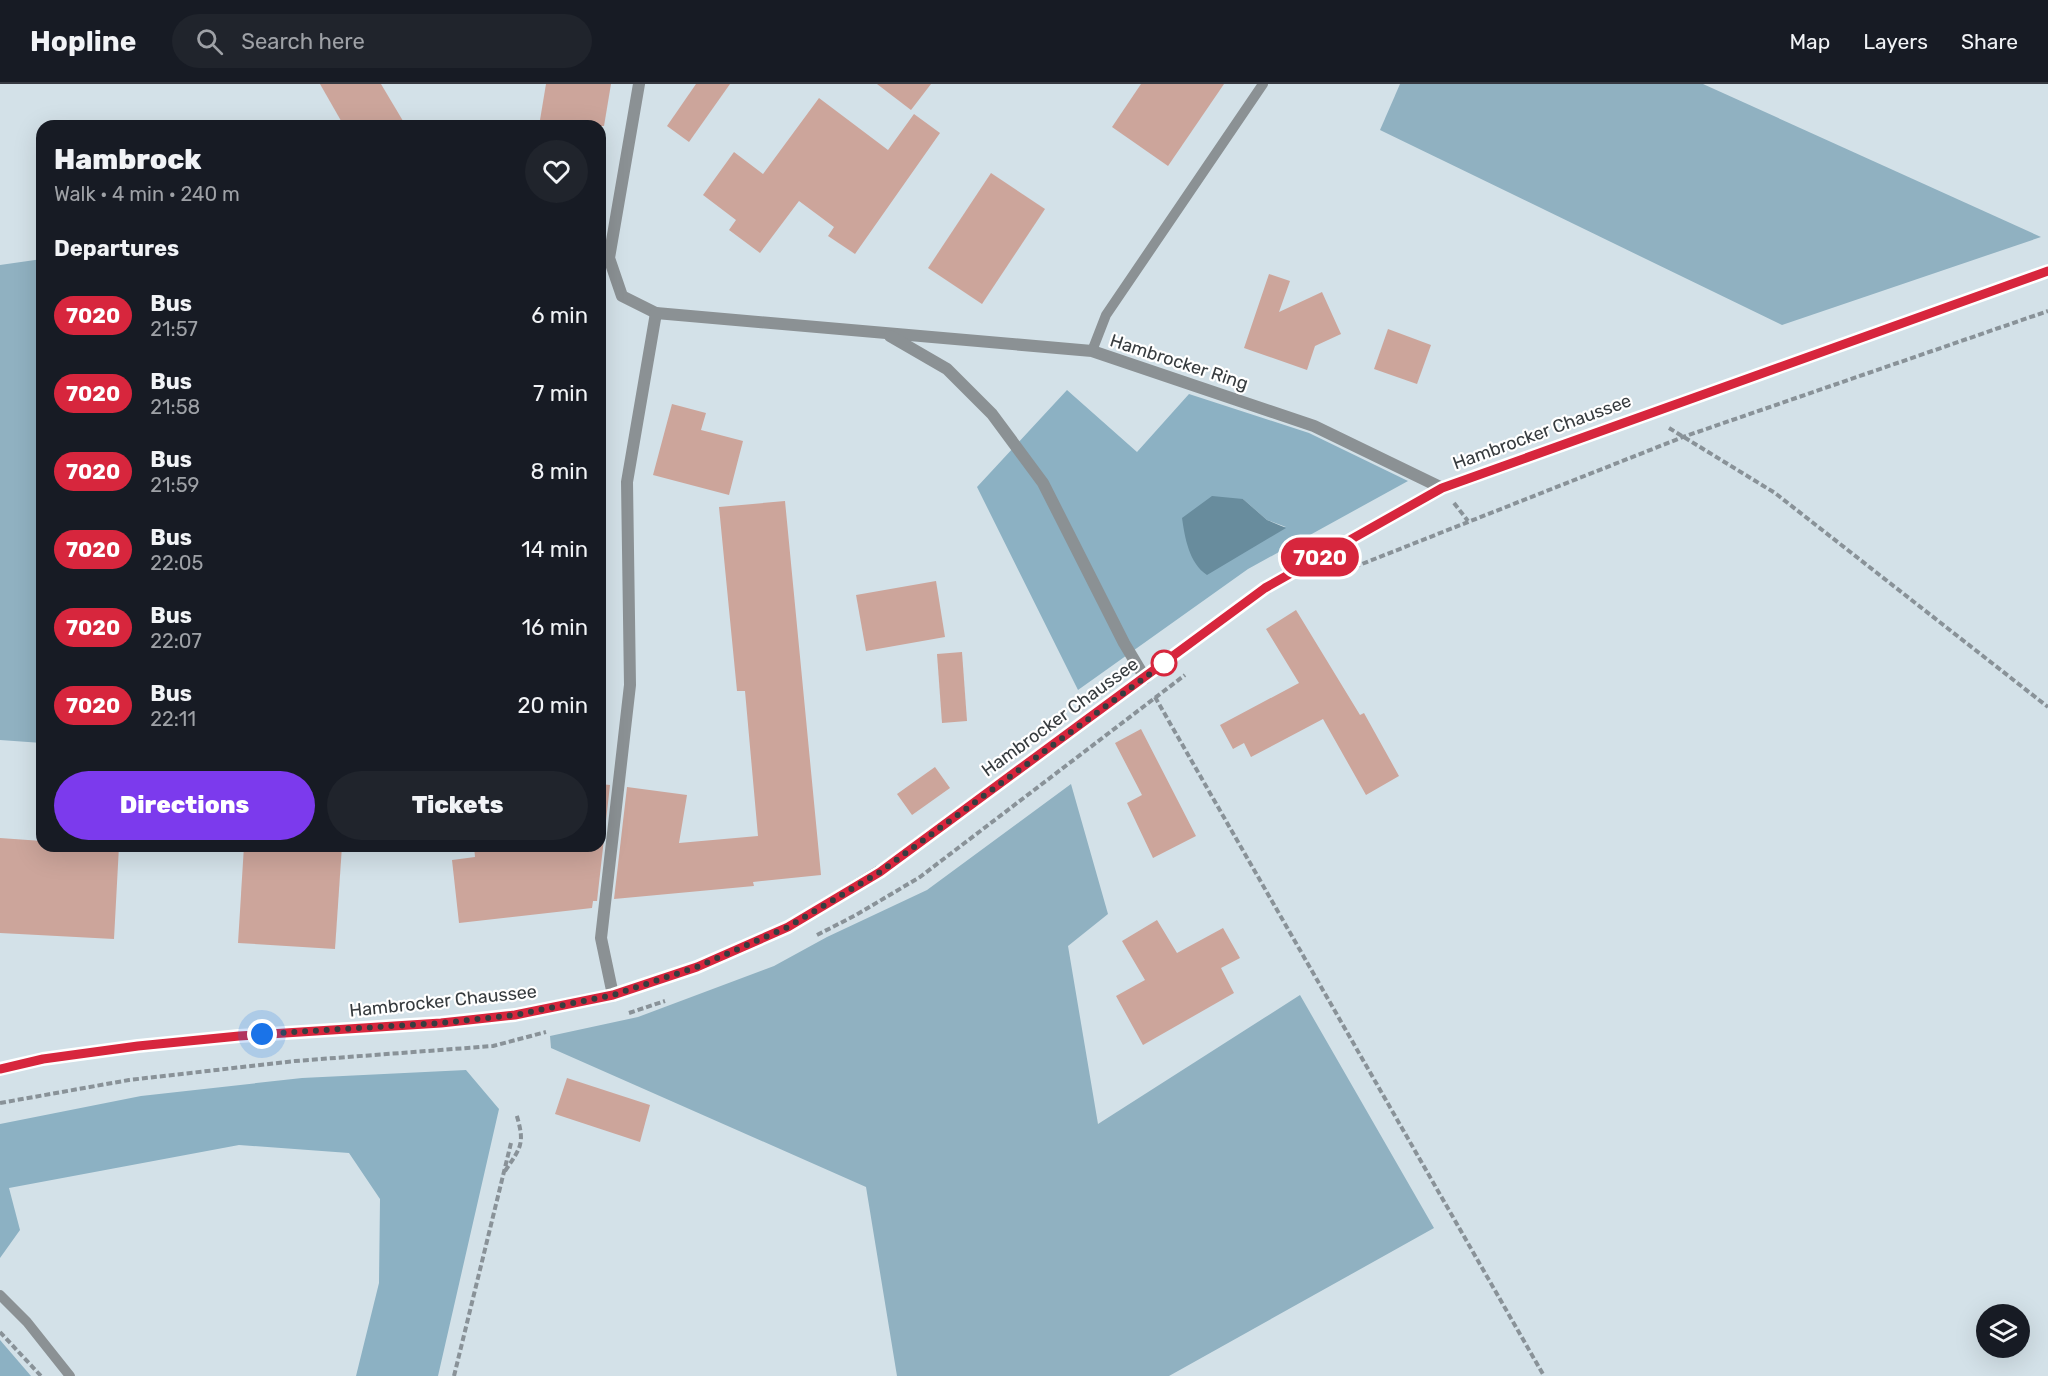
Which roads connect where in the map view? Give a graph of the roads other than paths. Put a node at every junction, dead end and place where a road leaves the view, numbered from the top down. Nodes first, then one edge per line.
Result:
1 (639, 84) edge
2 (1263, 84) edge
3 (2048, 271) edge
4 (656, 313) junction
5 (887, 334) junction
6 (1092, 351) junction
7 (1442, 488) junction
8 (1144, 678) junction
9 (613, 995) junction
10 (0, 1069) edge
11 (0, 1296) edge
12 (70, 1376) edge

1 - 4 street, Hambrocker Ring
2 - 6 lane
3 - 7 street, Hambrocker Chaussee
4 - 5 street, Hambrocker Ring
4 - 9 street
5 - 6 street, Hambrocker Ring
5 - 8 street, Hambrocker Ring
6 - 7 street, Hambrocker Ring
7 - 8 street, Hambrocker Chaussee
8 - 9 street, Hambrocker Chaussee
9 - 10 street, Hambrocker Chaussee
11 - 12 lane

